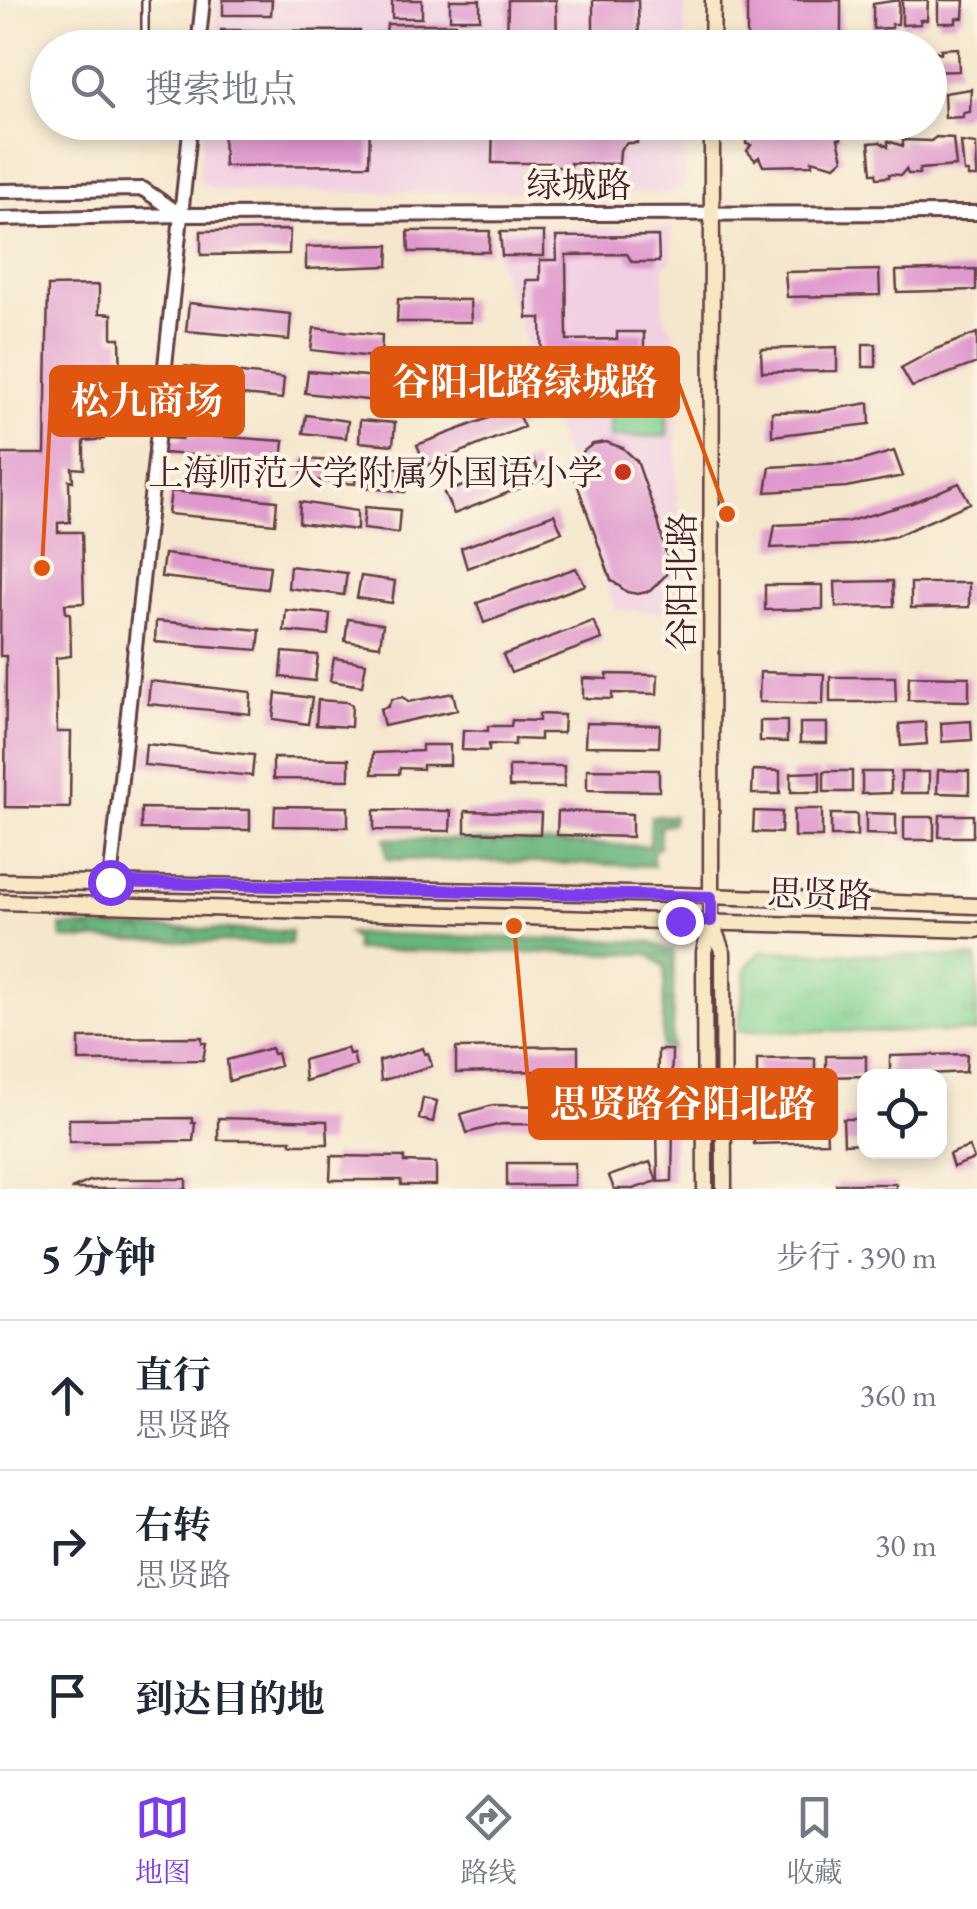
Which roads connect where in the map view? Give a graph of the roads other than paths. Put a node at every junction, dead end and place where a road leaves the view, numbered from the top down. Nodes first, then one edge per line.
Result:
1 (145, 0) edge
2 (203, 0) edge
3 (712, 0) edge
4 (145, 30) edge
5 (200, 30) edge
6 (712, 30) edge
7 (188, 140) edge
8 (712, 140) edge
9 (0, 191) edge
10 (712, 213) junction
11 (977, 213) edge
12 (181, 215) junction
13 (0, 218) edge
14 (0, 880) edge
15 (110, 882) junction
16 (711, 897) junction
17 (0, 902) edge
18 (977, 906) edge
19 (711, 921) junction
20 (977, 930) edge
21 (705, 1189) edge
22 (724, 1189) edge

1 - 4 lane
2 - 5 street
3 - 6 main road
7 - 12 street
8 - 10 main road, 谷阳北路
9 - 12 street
10 - 11 street, 绿城路
10 - 12 street, 绿城路
10 - 16 main road, 谷阳北路
12 - 13 street, 绿城路
12 - 15 street
14 - 15 main road, 思贤路
15 - 16 main road, 思贤路
16 - 18 main road, 思贤路
16 - 19 main road, 谷阳北路
17 - 19 main road, 思贤路
19 - 20 main road, 思贤路
19 - 21 main road, 谷阳北路
19 - 22 main road, 谷阳北路

